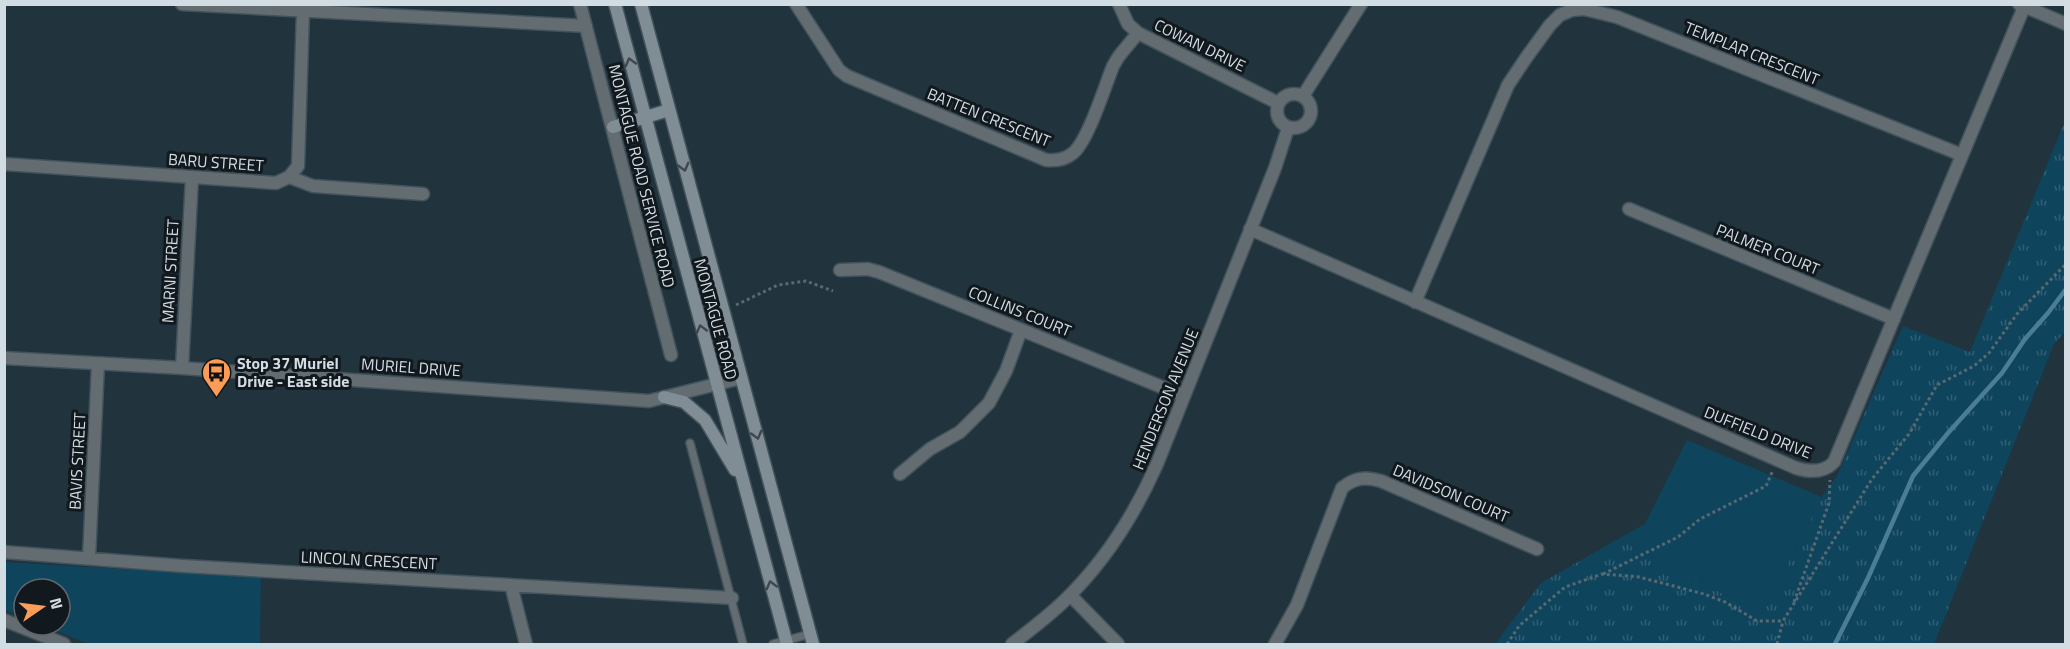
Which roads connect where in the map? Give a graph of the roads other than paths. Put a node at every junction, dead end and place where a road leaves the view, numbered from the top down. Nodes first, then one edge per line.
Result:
1 (182, 4) edge
2 (580, 4) edge
3 (615, 4) edge
4 (641, 4) edge
5 (796, 4) edge
6 (1119, 4) edge
7 (1361, 4) edge
8 (2021, 6) edge
9 (303, 11) junction
10 (2066, 24) edge
11 (586, 26) junction
12 (1138, 33) junction
13 (1303, 96) junction
14 (1278, 103) junction
15 (669, 110) junction
16 (645, 118) junction
17 (613, 127) junction
18 (1288, 128) junction
19 (1962, 155) junction
20 (4, 164) edge
21 (192, 177) junction
22 (289, 177) junction
23 (423, 194) dead end
24 (1629, 209) dead end
25 (1250, 229) junction
26 (840, 270) dead end
27 (1415, 302) junction
28 (1894, 319) junction
29 (1021, 330) junction
30 (671, 355) dead end
31 (4, 358) edge
32 (98, 364) junction
33 (182, 368) junction
34 (741, 378) junction
35 (716, 385) junction
36 (1184, 396) junction
37 (664, 397) junction
38 (690, 443) dead end
39 (900, 474) dead end
40 (744, 484) junction
41 (1537, 549) dead end
42 (4, 552) edge
43 (89, 558) junction
44 (512, 585) junction
45 (1070, 595) junction
46 (732, 598) junction
47 (4, 620) edge
48 (813, 641) edge
49 (782, 644) edge
50 (64, 645) edge
51 (526, 645) edge
52 (743, 645) edge
53 (1012, 645) edge
54 (1118, 645) edge
55 (1275, 645) edge

1 - 9 street
2 - 11 street, MONTAGUE ROAD SERVICE ROAD
16 -> 3 main road, MONTAGUE ROAD
4 - 15 main road, MONTAGUE ROAD
5 - 12 street, BATTEN CRESCENT
6 - 12 street, COWAN DRIVE
7 - 13 street
8 - 10 street
8 - 19 street, DUFFIELD DRIVE
9 - 11 street
9 - 22 street
11 - 17 street, MONTAGUE ROAD SERVICE ROAD
12 - 14 street, COWAN DRIVE
13 - 14 street
13 - 18 street
14 - 18 street
15 - 16 main road
15 -> 34 main road, MONTAGUE ROAD
16 - 17 main road
35 -> 16 main road, MONTAGUE ROAD
17 - 30 street, MONTAGUE ROAD SERVICE ROAD
18 - 25 street, HENDERSON AVENUE
19 - 27 street, TEMPLAR CRESCENT
19 - 28 street, DUFFIELD DRIVE
20 - 21 street, BARU STREET
21 - 22 street, BARU STREET
21 - 33 street, MARNI STREET
22 - 23 street, BARU STREET
24 - 28 street, PALMER COURT
25 - 27 street, DUFFIELD DRIVE
25 - 36 street, HENDERSON AVENUE
26 - 29 street, COLLINS COURT
27 - 28 street, DUFFIELD DRIVE
29 - 36 street, COLLINS COURT
29 - 39 street
31 - 32 street, MURIEL DRIVE
32 - 33 street, MURIEL DRIVE
32 - 43 street, BAVIS STREET
33 - 37 street, MURIEL DRIVE
34 - 35 street, MURIEL DRIVE
34 -> 48 main road, MONTAGUE ROAD
35 - 37 street, MURIEL DRIVE
35 - 40 main road, MONTAGUE ROAD
36 - 45 street, HENDERSON AVENUE
37 - 40 main road
38 - 46 lane
49 -> 40 main road, MONTAGUE ROAD
41 - 55 street, DAVIDSON COURT
42 - 43 street, LINCOLN CRESCENT
43 - 44 street, LINCOLN CRESCENT
44 - 46 street, LINCOLN CRESCENT
44 - 51 street
45 - 53 street, HENDERSON AVENUE
45 - 54 street
46 - 52 lane
47 - 50 street
48 - 49 lane, MONTAGUE ROAD

